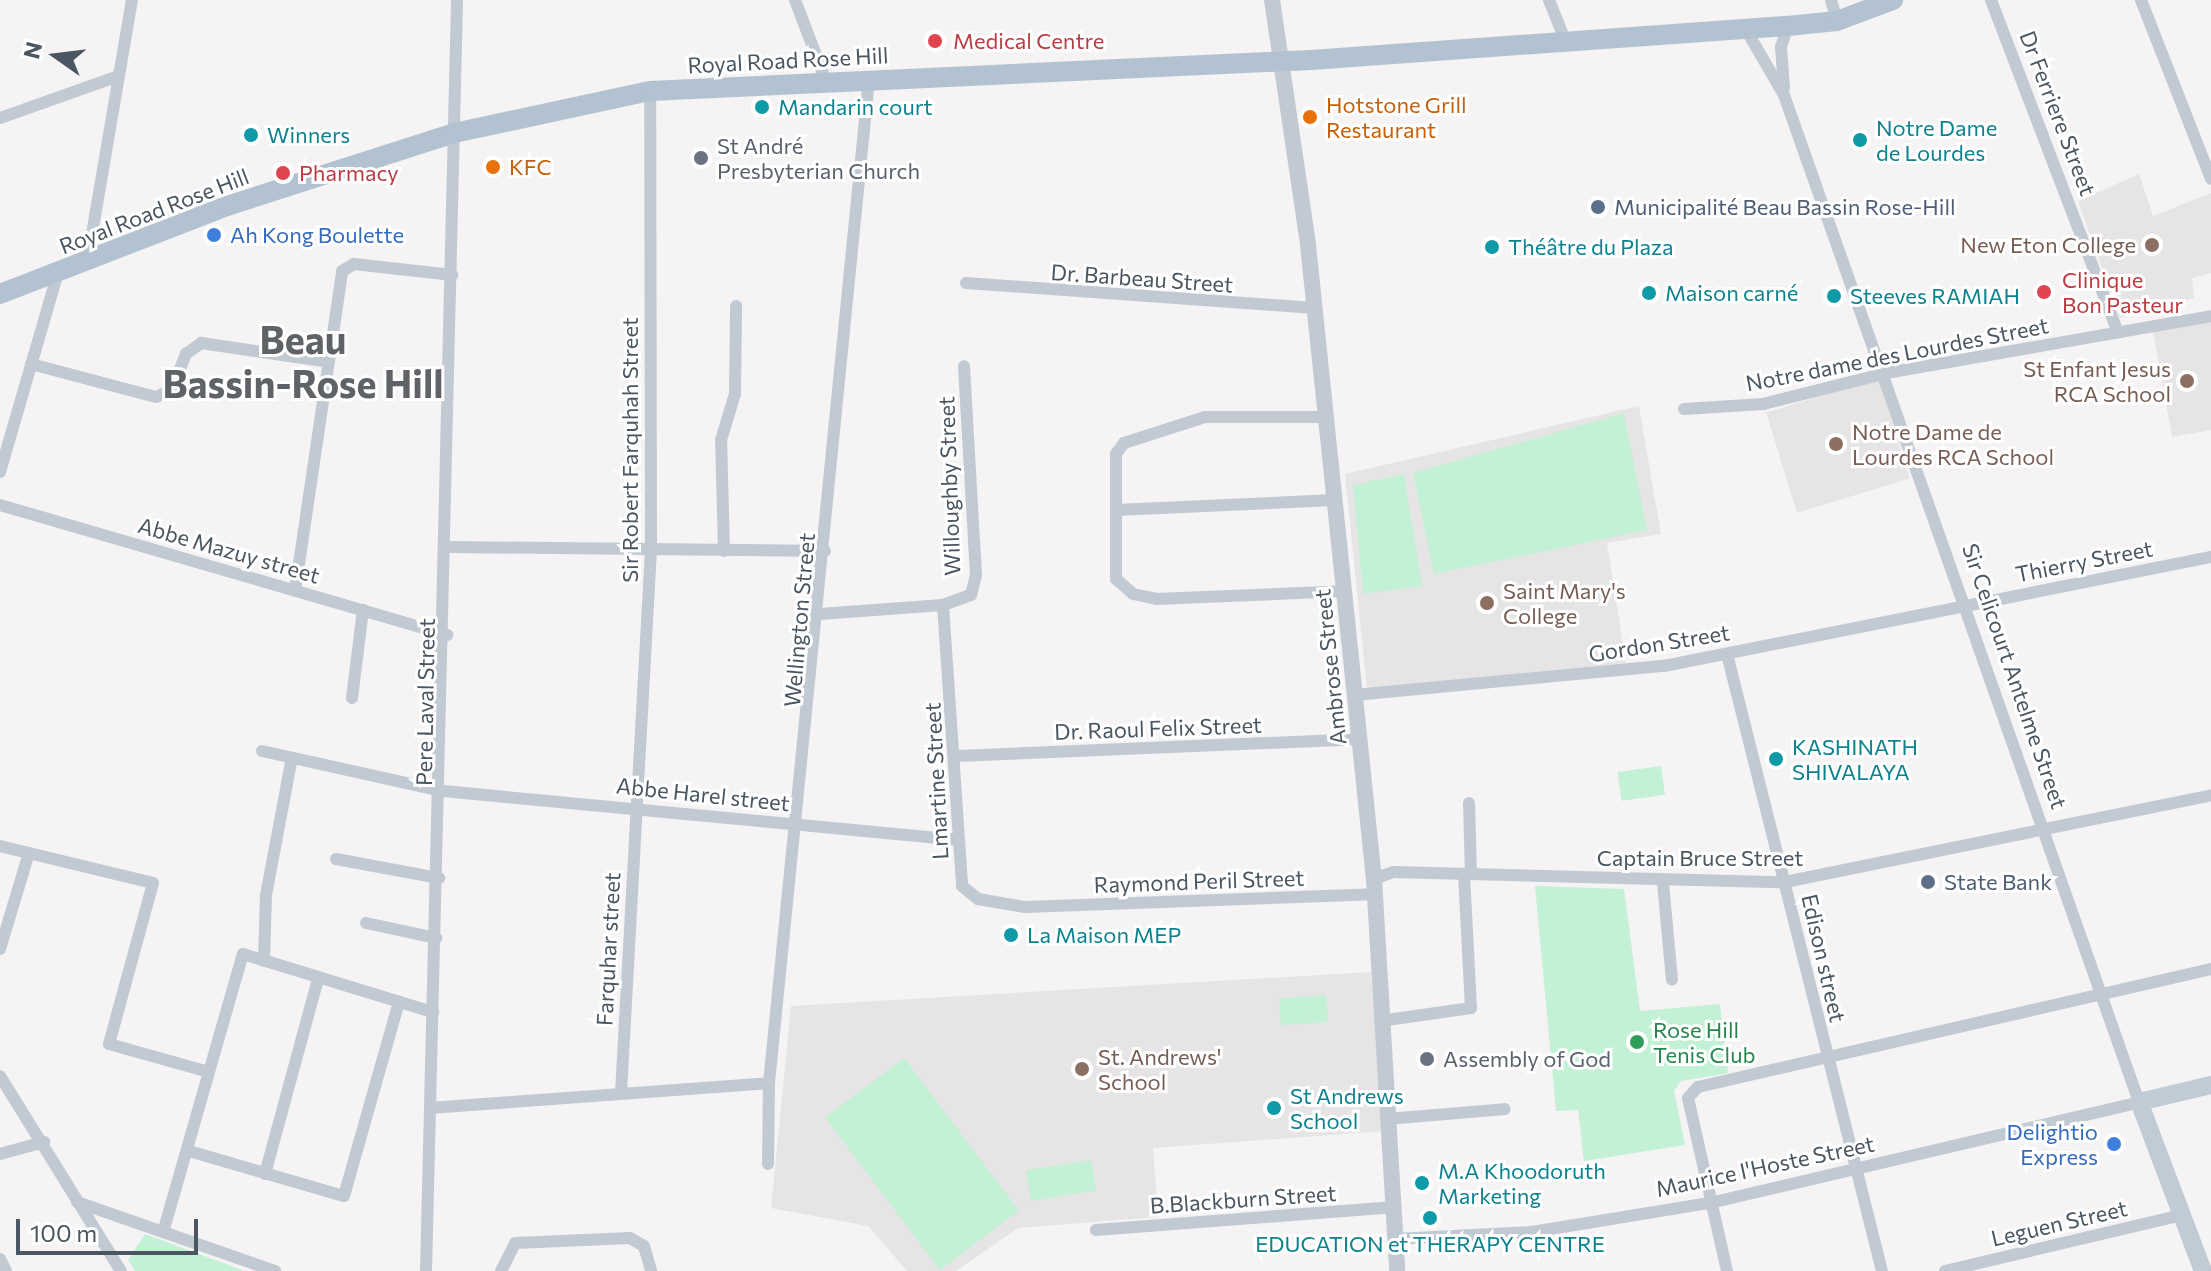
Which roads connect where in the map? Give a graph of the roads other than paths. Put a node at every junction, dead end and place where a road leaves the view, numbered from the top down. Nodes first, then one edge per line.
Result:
1 (132, 0) edge
2 (457, 0) edge
3 (795, 0) edge
4 (1272, 0) edge
5 (1549, 0) edge
6 (1831, 0) edge
7 (1893, 0) edge
8 (1991, 0) edge
9 (2143, 1) edge
10 (1837, 21) junction
11 (1788, 26) junction
12 (1745, 28) junction
13 (1565, 40) junction
14 (1280, 61) junction
15 (116, 77) junction
16 (869, 80) junction
17 (826, 81) junction
18 (650, 91) junction
19 (1784, 95) junction
20 (0, 118) edge
21 (454, 133) junction
22 (2211, 179) edge
23 (87, 263) junction
24 (58, 273) junction
25 (452, 275) junction
26 (966, 283) dead end
27 (0, 294) edge
28 (736, 306) dead end
29 (1314, 308) junction
30 (2211, 316) edge
31 (2118, 332) junction
32 (329, 362) junction
33 (31, 364) junction
34 (964, 366) dead end
35 (1886, 373) junction
36 (1684, 409) dead end
37 (1326, 417) junction
38 (1, 468) edge
39 (1334, 500) junction
40 (0, 505) edge
41 (1116, 510) junction
42 (449, 547) junction
43 (651, 550) junction
44 (724, 551) junction
45 (825, 551) junction
46 (2211, 557) edge
47 (295, 591) junction
48 (1344, 591) junction
49 (943, 605) junction
50 (1965, 605) junction
51 (363, 610) junction
52 (820, 614) junction
53 (447, 635) junction
54 (1727, 654) junction
55 (1355, 695) junction
56 (352, 698) dead end
57 (1359, 739) junction
58 (262, 751) dead end
59 (957, 756) junction
60 (292, 758) junction
61 (443, 791) junction
62 (2211, 795) edge
63 (1469, 803) dead end
64 (636, 808) junction
65 (800, 824) junction
66 (2043, 831) junction
67 (959, 840) junction
68 (0, 846) edge
69 (29, 853) junction
70 (336, 859) dead end
71 (1467, 874) junction
72 (439, 878) junction
73 (1785, 882) junction
74 (1663, 883) junction
75 (1374, 886) junction
76 (1025, 907) joint
77 (366, 923) dead end
78 (436, 938) junction
79 (0, 949) edge
80 (264, 961) junction
81 (2211, 969) edge
82 (318, 979) junction
83 (1672, 980) dead end
84 (2101, 994) junction
85 (399, 1002) junction
86 (433, 1012) junction
87 (1380, 1021) junction
88 (1827, 1055) junction
89 (206, 1071) junction
90 (0, 1076) edge
91 (769, 1083) junction
92 (2211, 1085) edge
93 (621, 1093) junction
94 (2139, 1102) junction
95 (430, 1108) junction
96 (1505, 1109) dead end
97 (1387, 1119) junction
98 (44, 1142) junction
99 (189, 1151) junction
100 (0, 1154) edge
101 (768, 1164) dead end
102 (1854, 1169) junction
103 (265, 1174) junction
104 (77, 1202) junction
105 (1710, 1203) junction
106 (1392, 1207) junction
107 (2182, 1215) junction
108 (164, 1229) junction
109 (1096, 1230) dead end
110 (1395, 1239) junction
111 (0, 1259) edge
112 (254, 1267) edge
113 (6, 1271) edge
114 (121, 1271) edge
115 (275, 1271) edge
116 (426, 1271) edge
117 (501, 1271) edge
118 (651, 1271) edge
119 (1397, 1271) edge
120 (1727, 1271) edge
121 (1882, 1271) edge
122 (1945, 1271) edge
123 (2203, 1271) edge

1 - 15 street
2 - 21 street, Pere Laval Street
3 - 17 street
4 - 14 street, Ambrose Street
5 - 13 street
6 - 10 street
7 - 10 main road, Royal Road Rose Hill
8 - 31 street, Dr Ferriere Street
9 - 22 street
10 - 11 main road, Royal Road Rose Hill
11 - 12 main road, Royal Road Rose Hill
11 - 19 street, Sir Celicourt Antelme Street
12 - 13 main road, Royal Road Rose Hill
12 - 19 street, Sir Celicourt Antelme Street
13 - 14 main road, Royal Road Rose Hill
14 - 16 main road, Royal Road Rose Hill
14 - 29 street, Ambrose Street
15 - 20 street
15 - 23 street
16 - 17 main road, Royal Road Rose Hill
16 - 45 street, Wellington Street
17 - 18 main road, Royal Road Rose Hill
18 - 21 main road, Royal Road Rose Hill
18 - 43 street, Sir Robert Farquhah Street
19 - 35 street, Sir Celicourt Antelme Street
21 - 23 main road, Royal Road Rose Hill
21 - 25 street, Pere Laval Street
23 - 24 main road, Royal Road Rose Hill
24 - 27 main road, Royal Road Rose Hill
24 - 33 street
25 - 32 street
25 - 42 street, Pere Laval Street
26 - 29 street, Dr. Barbeau Street
28 - 44 street
29 - 37 street, Ambrose Street
30 - 31 street, Notre dame des Lourdes Street
31 - 35 street, Notre dame des Lourdes Street
32 - 33 street
32 - 47 street
33 - 38 street
34 - 49 street, Willoughby Street
35 - 36 street, Notre dame des Lourdes Street
35 - 50 street, Sir Celicourt Antelme Street
37 - 39 street, Ambrose Street
37 - 41 street
39 - 41 street
39 - 48 street, Ambrose Street
40 - 47 street, Abbe Mazuy street
41 - 48 street
42 - 43 street
42 - 53 street, Pere Laval Street
43 - 44 street
43 - 64 street, Sir Robert Farquhah Street
44 - 45 street
45 - 52 street, Wellington Street
46 - 50 street, Thierry Street
47 - 51 street, Abbe Mazuy street
48 - 55 street, Ambrose Street
49 - 52 street, Willoughby Street
49 - 59 street, Lmartine Street
50 - 54 street, Gordon Street
50 - 66 street, Sir Celicourt Antelme Street
51 - 53 street, Abbe Mazuy street
51 - 56 street
52 - 65 street, Wellington Street
53 - 61 street, Pere Laval Street
54 - 55 street, Gordon Street
54 - 73 street, Edison street
55 - 57 street, Ambrose Street
57 - 59 street, Dr. Raoul Felix Street
57 - 75 street, Ambrose Street
58 - 60 street, Abbe Harel street
59 - 67 street, Lmartine Street
60 - 61 street, Abbe Harel street
60 - 80 street
61 - 64 street, Abbe Harel street
61 - 72 street, Pere Laval Street
62 - 66 street, Captain Bruce Street
63 - 71 street
64 - 65 street, Abbe Harel street
64 - 93 street, Farquhar street
65 - 67 street, Abbe Harel street
65 - 91 street, Wellington Street
66 - 73 street, Captain Bruce Street
66 - 84 street, Sir Celicourt Antelme Street
67 - 76 street, Lmartine Street
68 - 69 street
69 - 79 street
69 - 89 street
70 - 72 street
71 - 74 street, Captain Bruce Street
71 - 75 street, Captain Bruce Street
71 - 87 street
72 - 78 street, Pere Laval Street
73 - 74 street, Captain Bruce Street
73 - 88 street, Edison street
74 - 83 street
75 - 76 street, Raymond Peril Street
75 - 87 street, Ambrose Street
77 - 78 street
78 - 86 street, Pere Laval Street
80 - 82 street
80 - 89 street
81 - 84 street
82 - 85 street
82 - 103 street
84 - 88 street
84 - 94 street, Sir Celicourt Antelme Street
85 - 86 street
85 - 103 street
86 - 95 street, Pere Laval Street
87 - 97 street, Ambrose Street
88 - 102 street, Edison street
88 - 105 street
89 - 99 street
90 - 98 street
91 - 93 street
91 - 101 street, Wellington Street
92 - 94 main road
93 - 95 street
94 - 102 street, Maurice I'Hoste Street
94 - 107 main road, Sir Celicourt Antelme Street
95 - 116 street, Pere Laval Street
96 - 97 street
97 - 106 street, Ambrose Street
98 - 100 street
98 - 104 street
99 - 103 street
99 - 108 street
102 - 105 street, Maurice I'Hoste Street
102 - 121 street, Edison street
104 - 108 street
104 - 114 street
105 - 110 street, Maurice I'Hoste Street
105 - 120 street
106 - 109 street, B.Blackburn Street
106 - 110 street, Ambrose Street
107 - 122 street, Leguen Street
107 - 123 main road, Sir Celicourt Antelme Street
108 - 112 street
110 - 119 street, Ambrose Street
111 - 113 street
112 - 115 street
117 - 118 street

